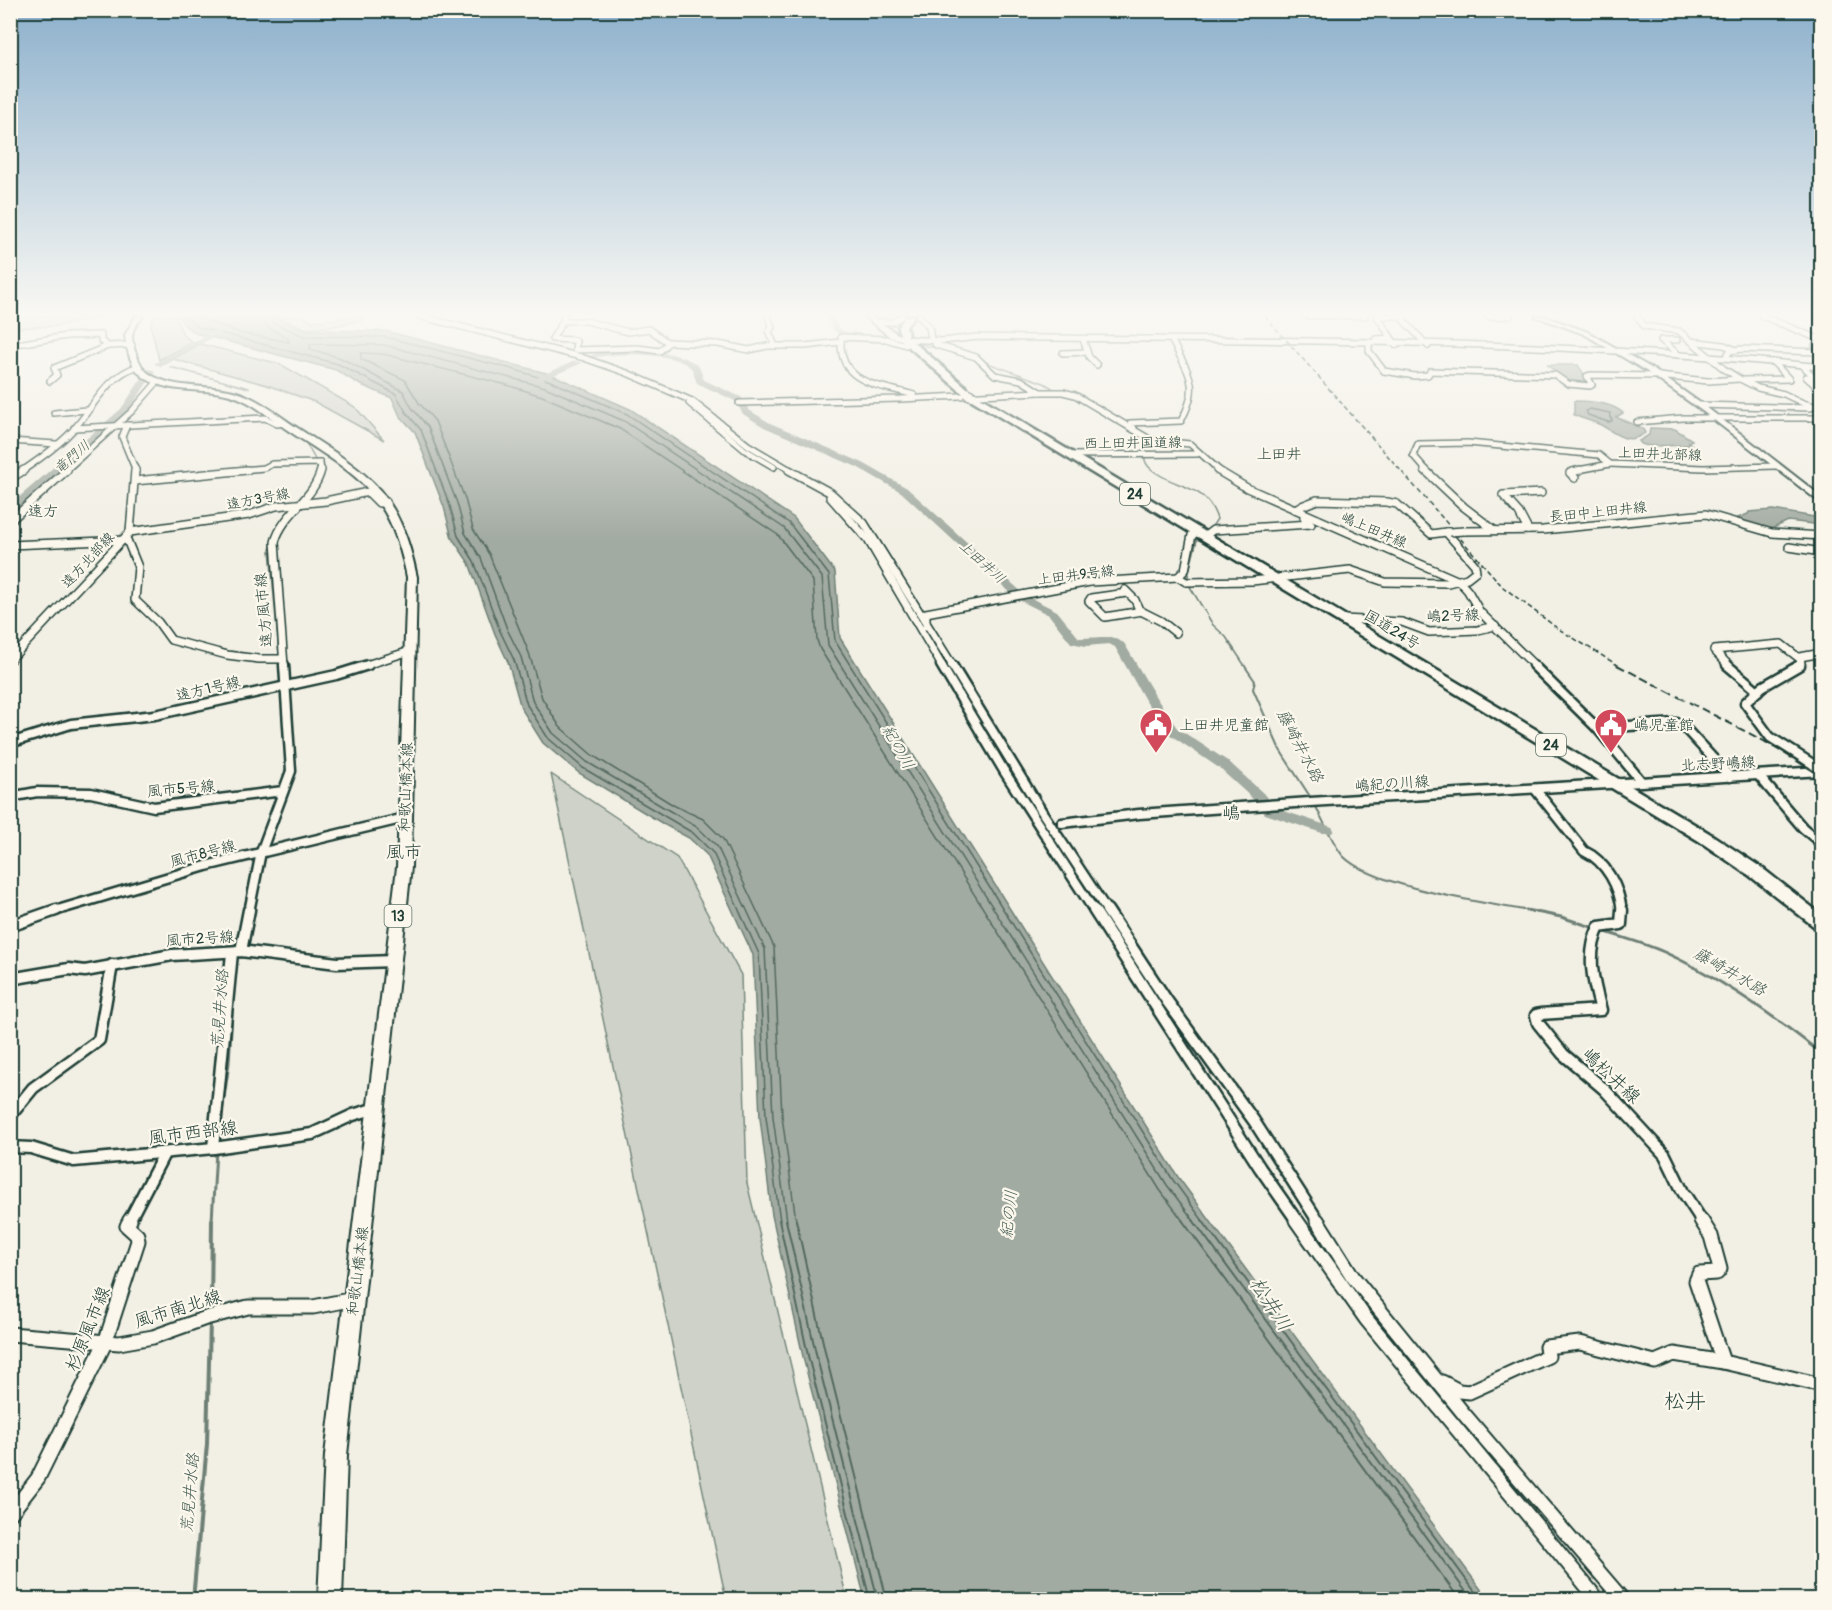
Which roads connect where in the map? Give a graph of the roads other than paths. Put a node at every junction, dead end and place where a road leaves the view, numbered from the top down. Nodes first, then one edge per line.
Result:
1 (102, 391) edge
2 (147, 391) edge
3 (216, 391) edge
4 (667, 391) edge
5 (903, 391) edge
6 (965, 391) edge
7 (1191, 391) edge
8 (1679, 391) edge
9 (1772, 391) edge
10 (1040, 392) joint
11 (920, 396) junction
12 (686, 400) junction
13 (742, 403) dead end
14 (1698, 405) junction
15 (1821, 408) edge
16 (86, 410) junction
17 (54, 413) dead end
18 (1821, 418) edge
19 (1717, 419) junction
20 (1637, 422) dead end
21 (284, 423) junction
22 (127, 425) junction
23 (116, 426) junction
24 (74, 428) junction
25 (1137, 433) junction
26 (10, 441) edge
27 (56, 444) junction
28 (1197, 454) junction
29 (1069, 455) junction
30 (1610, 464) junction
31 (1776, 466) junction
32 (14, 473) edge
33 (1575, 478) dead end
34 (10, 479) edge
35 (135, 481) junction
36 (1541, 493) dead end
37 (386, 502) junction
38 (1821, 502) edge
39 (297, 504) junction
40 (1294, 509) junction
41 (1302, 513) junction
42 (10, 521) edge
43 (1494, 530) junction
44 (1528, 530) junction
45 (130, 532) junction
46 (1447, 532) junction
47 (1202, 534) junction
48 (1821, 538) edge
49 (124, 539) junction
50 (10, 545) edge
51 (1789, 546) dead end
52 (1821, 552) edge
53 (1272, 577) junction
54 (1178, 578) junction
55 (1120, 581) junction
56 (1458, 581) junction
57 (1188, 582) joint
58 (1126, 593) junction
59 (1142, 611) junction
60 (1343, 619) junction
61 (926, 626) junction
62 (1495, 626) junction
63 (1176, 633) dead end
64 (410, 651) junction
65 (1821, 653) edge
66 (1799, 658) junction
67 (10, 660) edge
68 (280, 660) junction
69 (283, 685) junction
70 (1758, 691) junction
71 (1597, 728) junction
72 (10, 743) edge
73 (1821, 770) edge
74 (1758, 775) junction
75 (1730, 777) junction
76 (1641, 781) junction
77 (1615, 783) junction
78 (1535, 789) junction
79 (280, 791) junction
80 (91, 793) joint
81 (10, 797) edge
82 (1044, 815) junction
83 (405, 818) junction
84 (1062, 823) junction
85 (1061, 841) junction
86 (1821, 844) edge
87 (258, 853) junction
88 (1821, 924) edge
89 (10, 926) edge
90 (237, 952) junction
91 (393, 961) junction
92 (112, 965) junction
93 (10, 979) edge
94 (376, 1108) junction
95 (10, 1116) edge
96 (10, 1147) edge
97 (216, 1148) junction
98 (165, 1154) junction
99 (354, 1299) junction
100 (10, 1334) edge
101 (105, 1343) junction
102 (1723, 1362) junction
103 (1435, 1378) junction
104 (1821, 1385) edge
105 (10, 1514) edge
106 (330, 1599) edge
107 (1598, 1599) edge
108 (1623, 1599) edge

1 - 16 street
2 - 23 street
3 - 21 main road, 和歌山橋本線 / 13
4 - 12 street
5 - 11 street
6 - 29 highway, 国道24号 / 24
7 - 25 street
8 - 14 street
9 - 15 street
10 - 11 street, 嶋上田井線
10 - 25 street, 嶋上田井線
11 - 13 street, 嶋上田井線
12 - 61 street
12 - 107 street
14 - 15 street
14 - 19 street
16 - 17 street
16 - 24 street
18 - 19 street
19 - 20 street
19 - 31 street
21 - 22 street
21 - 37 main road, 和歌山橋本線 / 13
22 - 23 street
22 - 35 street, 遠方北部線
23 - 24 street
23 - 42 street
24 - 27 street
25 - 28 street, 嶋上田井線
26 - 27 street
27 - 32 street
28 - 29 street, 西上田井国道線
28 - 40 street, 嶋上田井線
29 - 47 highway, 国道24号 / 24
30 - 31 street, 上田井北部線
30 - 33 street
30 - 43 street, 上田井北部線
31 - 38 street
32 - 34 street
35 - 39 street, 遠方風市線
35 - 45 street, 遠方北部線
36 - 44 street
37 - 39 street, 遠方3号線
37 - 64 main road, 和歌山橋本線 / 13
39 - 45 street, 遠方3号線
39 - 68 street, 遠方風市線
40 - 41 street, 嶋上田井線
40 - 46 street
41 - 47 street
41 - 56 street, 嶋上田井線
43 - 44 street, 長田中上田井線
43 - 46 street, 長田中上田井線, bridge
44 - 48 street, 長田中上田井線
45 - 49 street, 遠方北部線
46 - 56 street
47 - 53 highway, 国道24号 / 24
47 - 54 street
49 - 50 street
49 - 67 street, 遠方北部線
49 - 68 street
51 - 52 street
53 - 56 street
53 - 57 street
53 - 60 highway, 国道24号 / 24
54 - 55 street, 上田井9号線
54 - 57 street
55 - 58 street
55 - 61 street, 上田井9号線
56 - 62 street, 嶋上田井線
58 - 59 street
58 - 59 street
59 - 63 street
60 - 62 street, 嶋2号線
60 - 77 highway, 国道24号 / 24
61 - 82 street
62 - 71 street, 嶋上田井線
64 - 69 street, 遠方1号線
64 - 83 main road, 和歌山橋本線 / 13
65 - 66 street
66 - 70 street
66 - 70 street
68 - 69 street, 遠方風市線
69 - 72 street, 遠方1号線
69 - 79 street, 遠方風市線
70 - 73 street
71 - 75 street
71 - 76 street, 嶋上田井線
73 - 74 street, 北志野嶋線
74 - 75 street, 北志野嶋線
74 - 86 street
75 - 76 street, 北志野嶋線
76 - 77 street, 北志野嶋線
77 - 78 street, 嶋紀の川線
77 - 88 highway, 国道24号 / 24
78 - 84 street, 嶋紀の川線
78 - 102 street, 嶋松井線
79 - 80 street, 風市5号線
79 - 87 street, 遠方風市線
80 - 81 street
82 - 84 street
82 - 85 street
83 - 87 street, 風市8号線
83 - 91 main road, 和歌山橋本線 / 13
84 - 85 street
85 - 103 street
87 - 89 street, 風市8号線
87 - 90 street, 遠方風市線
90 - 91 street, 風市2号線
90 - 92 street, 風市2号線
90 - 97 street, 遠方風市線
91 - 94 main road, 和歌山橋本線 / 13
92 - 93 street, 風市2号線
92 - 95 street
94 - 97 street, 風市西部線
94 - 99 main road, 和歌山橋本線 / 13
96 - 98 street, 風市西部線
97 - 98 street, 風市西部線
98 - 101 street, 杉原風市線
99 - 101 street, 風市南北線
99 - 106 main road, 和歌山橋本線 / 13
100 - 101 street, 風市南北線
101 - 105 street, 杉原風市線
102 - 103 street
102 - 104 street
103 - 108 street

